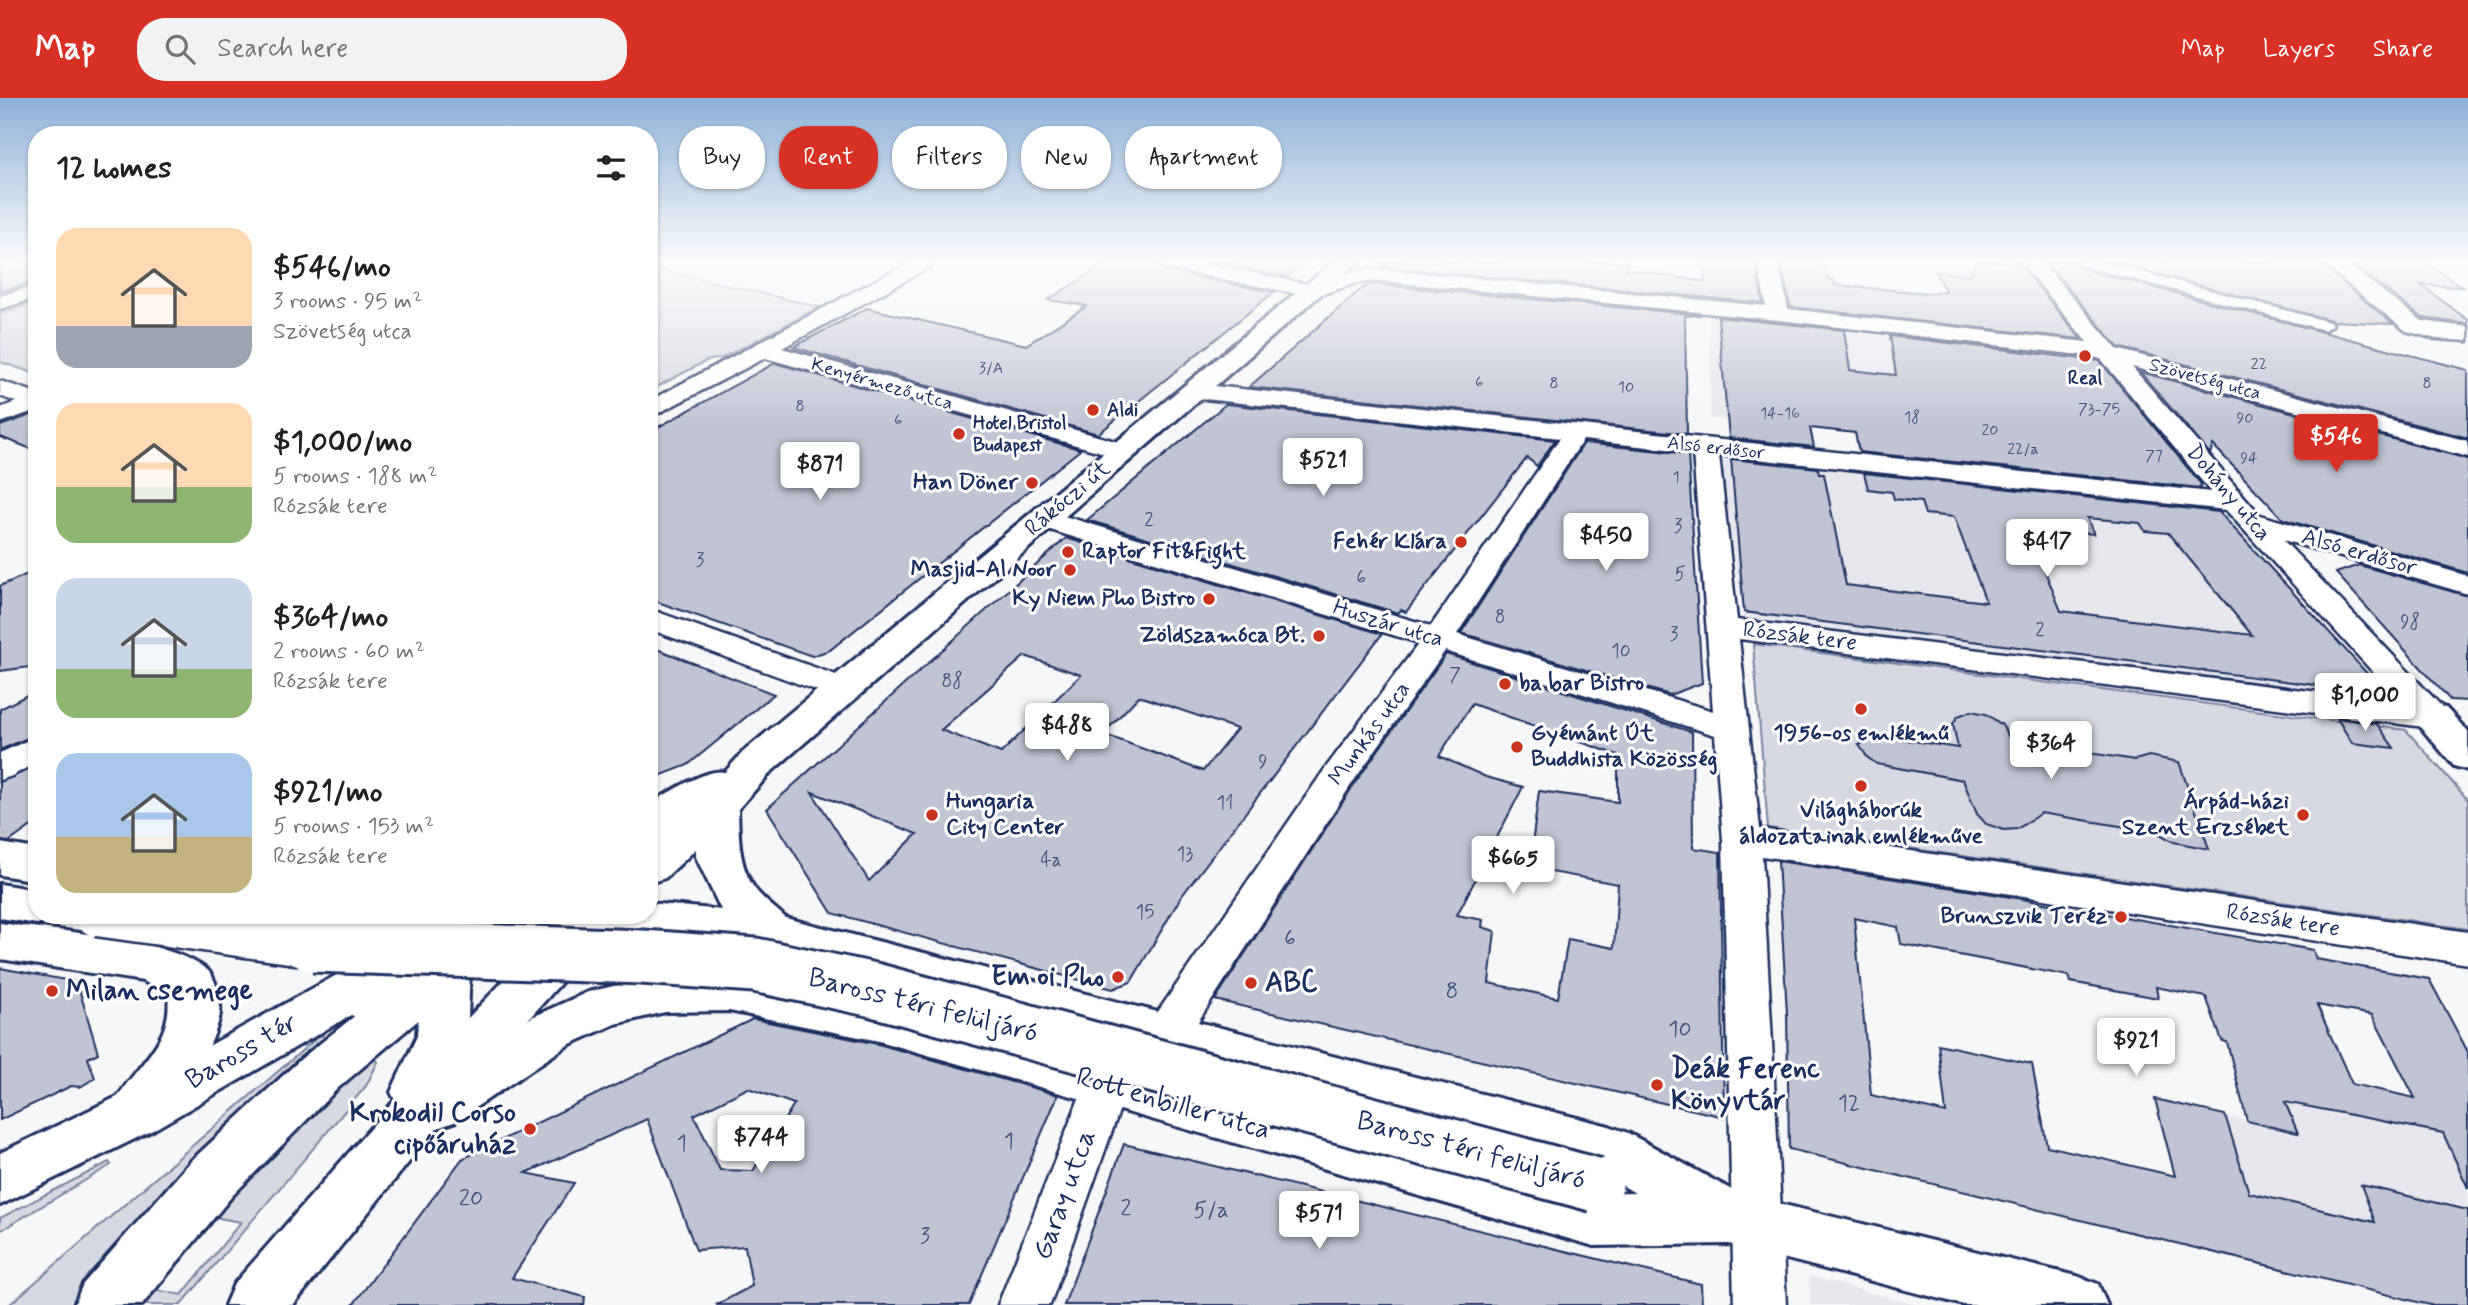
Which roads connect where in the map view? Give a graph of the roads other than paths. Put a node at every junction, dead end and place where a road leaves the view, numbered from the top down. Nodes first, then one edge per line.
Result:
1 (821, 318) edge
2 (1282, 318) edge
3 (1817, 318) edge
4 (2080, 318) edge
5 (2299, 318) edge
6 (2404, 318) edge
7 (2324, 325) dead end
8 (2468, 334) edge
9 (762, 350) junction
10 (2111, 354) junction
11 (0, 388) edge
12 (1195, 391) junction
13 (28, 398) edge
14 (28, 405) edge
15 (658, 406) edge
16 (0, 416) edge
17 (1575, 434) junction
18 (1705, 447) junction
19 (2468, 449) edge
20 (1124, 452) junction
21 (2243, 512) junction
22 (1044, 519) junction
23 (2468, 585) edge
24 (658, 621) edge
25 (1721, 627) junction
26 (1438, 639) junction
27 (844, 689) junction
28 (2450, 719) edge
29 (1731, 728) junction
30 (28, 752) edge
31 (2468, 757) edge
32 (757, 762) junction
33 (0, 768) edge
34 (717, 806) junction
35 (658, 818) edge
36 (1742, 840) junction
37 (0, 859) edge
38 (658, 859) edge
39 (28, 864) edge
40 (0, 901) edge
41 (28, 905) edge
42 (658, 921) edge
43 (162, 924) edge
44 (378, 924) edge
45 (576, 924) edge
46 (586, 924) edge
47 (774, 933) junction
48 (0, 941) edge
49 (2468, 948) edge
50 (463, 950) edge
51 (1166, 1035) junction
52 (1106, 1086) junction
53 (134, 1114) junction
54 (401, 1129) junction
55 (0, 1180) edge
56 (1742, 1221) junction
57 (104, 1305) edge
58 (255, 1305) edge
59 (1024, 1305) edge
60 (1760, 1305) edge
61 (2077, 1305) edge

1 - 9 street
2 - 12 street, Rákóczi út
3 - 10 street, Szövetség utca
4 - 10 street, Dohány utca
5 - 7 street
6 - 8 street
9 - 15 street
9 - 20 street, Kenyérmező utca
10 - 19 street, Szövetség utca
10 - 21 street, Dohány utca
11 - 13 street
12 - 17 street, Alsó erdősor
12 - 20 street, Rákóczi út
14 - 16 street
17 - 18 street, Alsó erdősor
17 - 26 street, Munkás utca
18 - 21 street, Alsó erdősor
18 - 25 street
20 - 22 street, Rákóczi út
21 - 23 street, Alsó erdősor
21 - 28 street, Dohány utca
22 - 26 street, Huszár utca
22 - 27 street, Rákóczi út
24 - 27 street
25 - 28 street, Rózsák tere
25 - 29 street, Rózsák tere
26 - 29 street, Huszár utca
26 - 51 street, Munkás utca
27 - 32 street, Rákóczi út
28 - 31 street
29 - 36 street, Rózsák tere
30 - 33 street
32 - 34 street, Rákóczi út
32 - 35 street, Rákóczi út
34 - 38 street
34 - 47 street
36 - 49 street, Rózsák tere
36 - 56 street
37 - 39 street
40 - 41 street
42 - 47 street, Rottenbiller utca
43 - 56 street, Baross téri felüljáró, bridge
44 - 50 street
45 - 50 street, Baross tér
46 - 54 street
47 - 51 street, Rottenbiller utca
48 - 53 street
50 - 53 street, Baross tér
50 - 54 street
50 - 57 street
51 - 56 street, Rottenbiller utca
52 - 54 street, Rottenbiller utca
52 - 56 street, Rottenbiller utca
52 - 59 street, Garay utca
53 - 55 street, Baross tér
54 - 58 street
56 - 60 street
56 - 61 street, Rottenbiller utca

